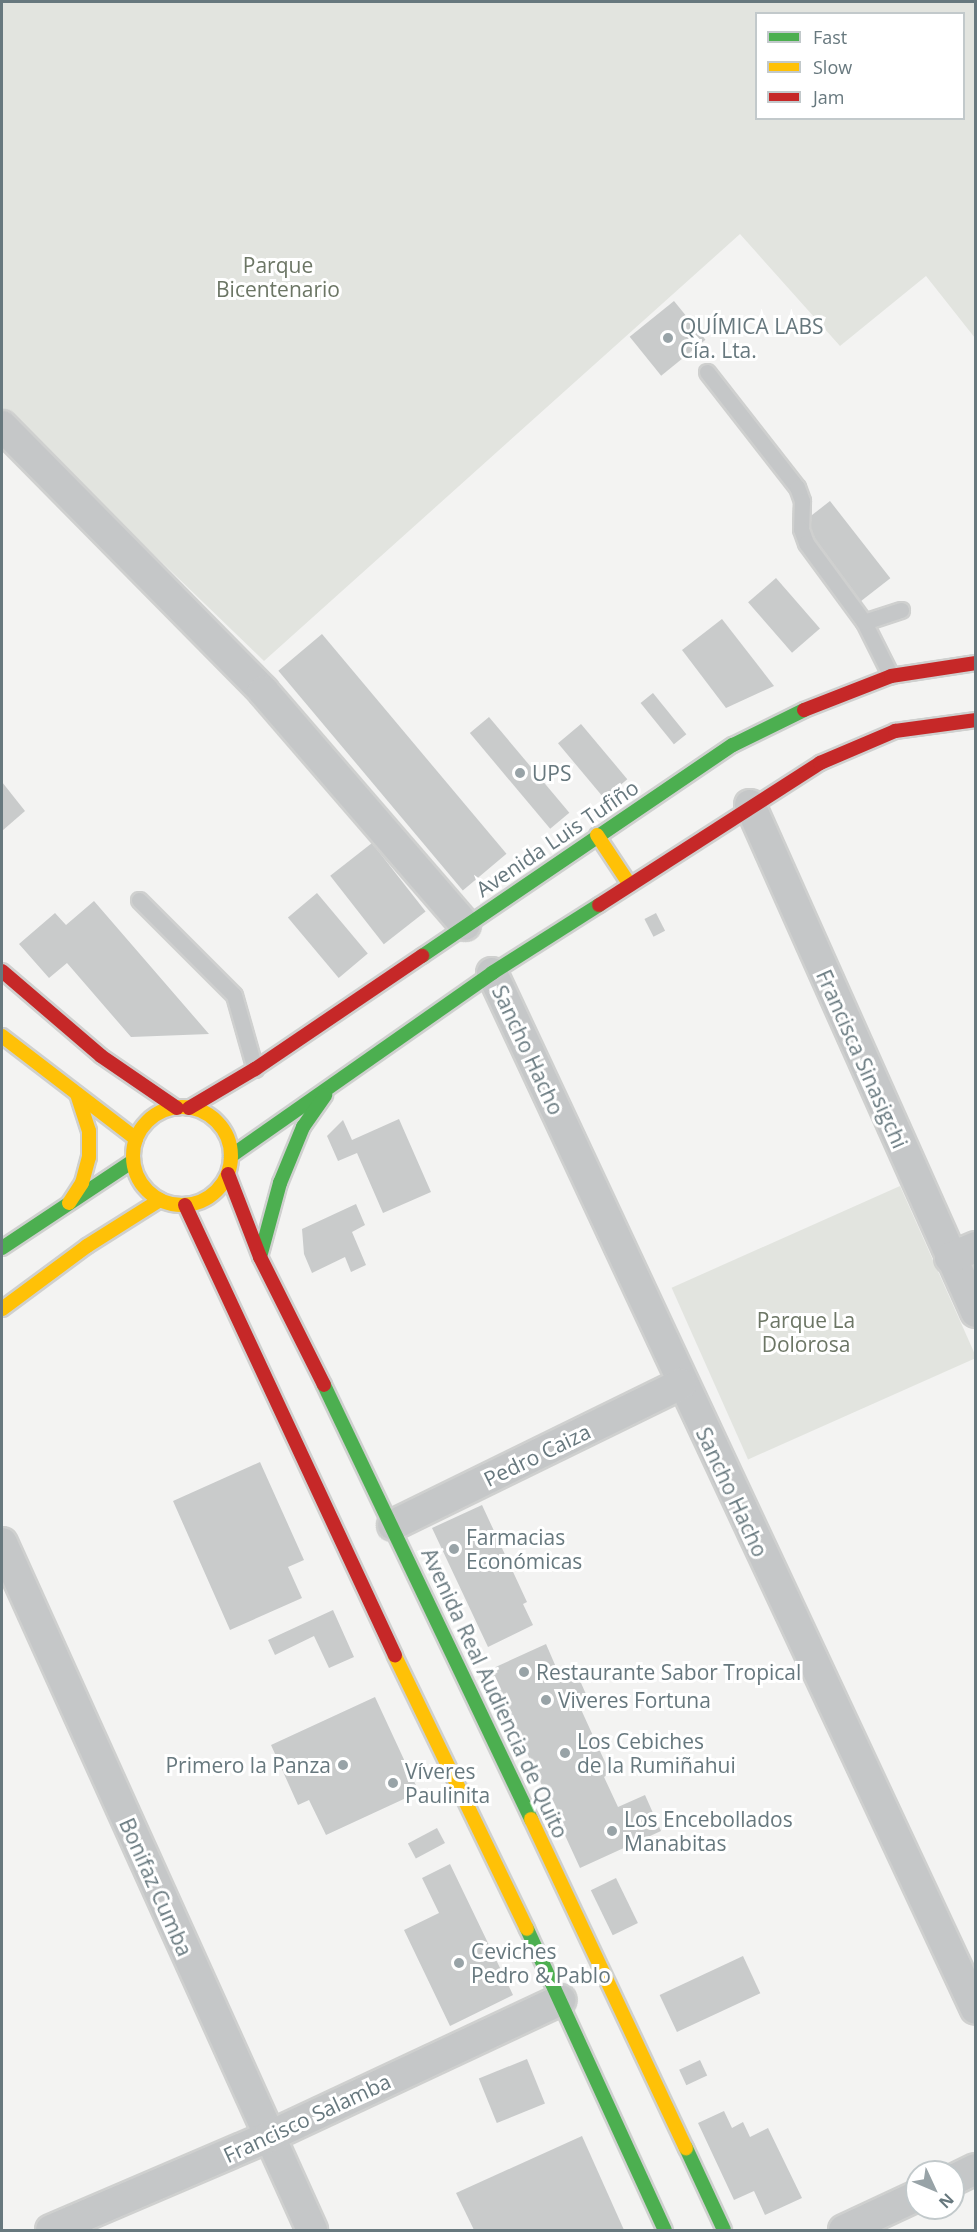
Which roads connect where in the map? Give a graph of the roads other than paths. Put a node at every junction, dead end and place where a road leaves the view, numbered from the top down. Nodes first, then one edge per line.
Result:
1 (707, 372) dead end
2 (2, 426) edge
3 (901, 610) dead end
4 (864, 622) junction
5 (975, 663) edge
6 (891, 676) junction
7 (975, 720) edge
8 (750, 805) junction
9 (597, 835) junction
10 (628, 882) junction
11 (139, 900) dead end
12 (465, 925) junction
13 (2, 971) edge
14 (492, 972) junction
15 (2, 1036) edge
16 (255, 1069) junction
17 (334, 1081) junction
18 (77, 1094) junction
19 (183, 1108) junction
20 (136, 1139) junction
21 (231, 1156) junction
22 (133, 1161) junction
23 (228, 1174) junction
24 (160, 1200) junction
25 (68, 1204) junction
26 (185, 1205) junction
27 (2, 1248) edge
28 (963, 1253) edge
29 (260, 1257) junction
30 (2, 1309) edge
31 (975, 1311) edge
32 (681, 1384) junction
33 (393, 1525) junction
34 (2, 1543) edge
35 (561, 2000) junction
36 (975, 2009) edge
37 (268, 2137) junction
38 (905, 2202) edge
39 (51, 2230) edge
40 (312, 2230) edge
41 (665, 2230) edge
42 (724, 2230) edge
43 (844, 2230) edge

1 - 4 lane
2 - 12 street
3 - 4 lane
4 - 6 lane
5 - 6 main road, Avenida Luis Tufiño
6 - 9 main road, Avenida Luis Tufiño
7 - 8 main road
8 - 10 main road
8 - 28 street, Francisca Sinasigchi
9 - 10 main road
9 - 12 main road, Avenida Luis Tufiño
10 - 14 main road
11 - 16 lane
12 - 16 main road, Avenida Luis Tufiño
13 - 19 main road
14 - 17 main road
14 - 32 street, Sancho Hacho
15 - 18 main road
16 - 19 main road, Avenida Luis Tufiño
17 - 21 main road
17 - 29 main road
18 - 20 main road
18 - 25 main road
19 - 20 main road
19 - 21 main road
20 - 22 main road
21 - 23 main road
22 - 24 main road
22 - 25 main road
23 - 26 main road
23 - 29 main road, Avenida Real Audiencia de Quito
24 - 26 main road
24 - 30 main road
25 - 27 main road
26 - 35 main road
28 - 31 street, Francisca Sinasigchi
29 - 33 main road, Avenida Real Audiencia de Quito
32 - 33 street, Pedro Caiza
32 - 36 street, Sancho Hacho
33 - 42 main road, Avenida Real Audiencia de Quito
34 - 37 street, Bonifaz Cumba
35 - 37 street, Francisco Salamba
35 - 41 main road
37 - 39 street, Francisco Salamba
37 - 40 street, Bonifaz Cumba
38 - 43 street

